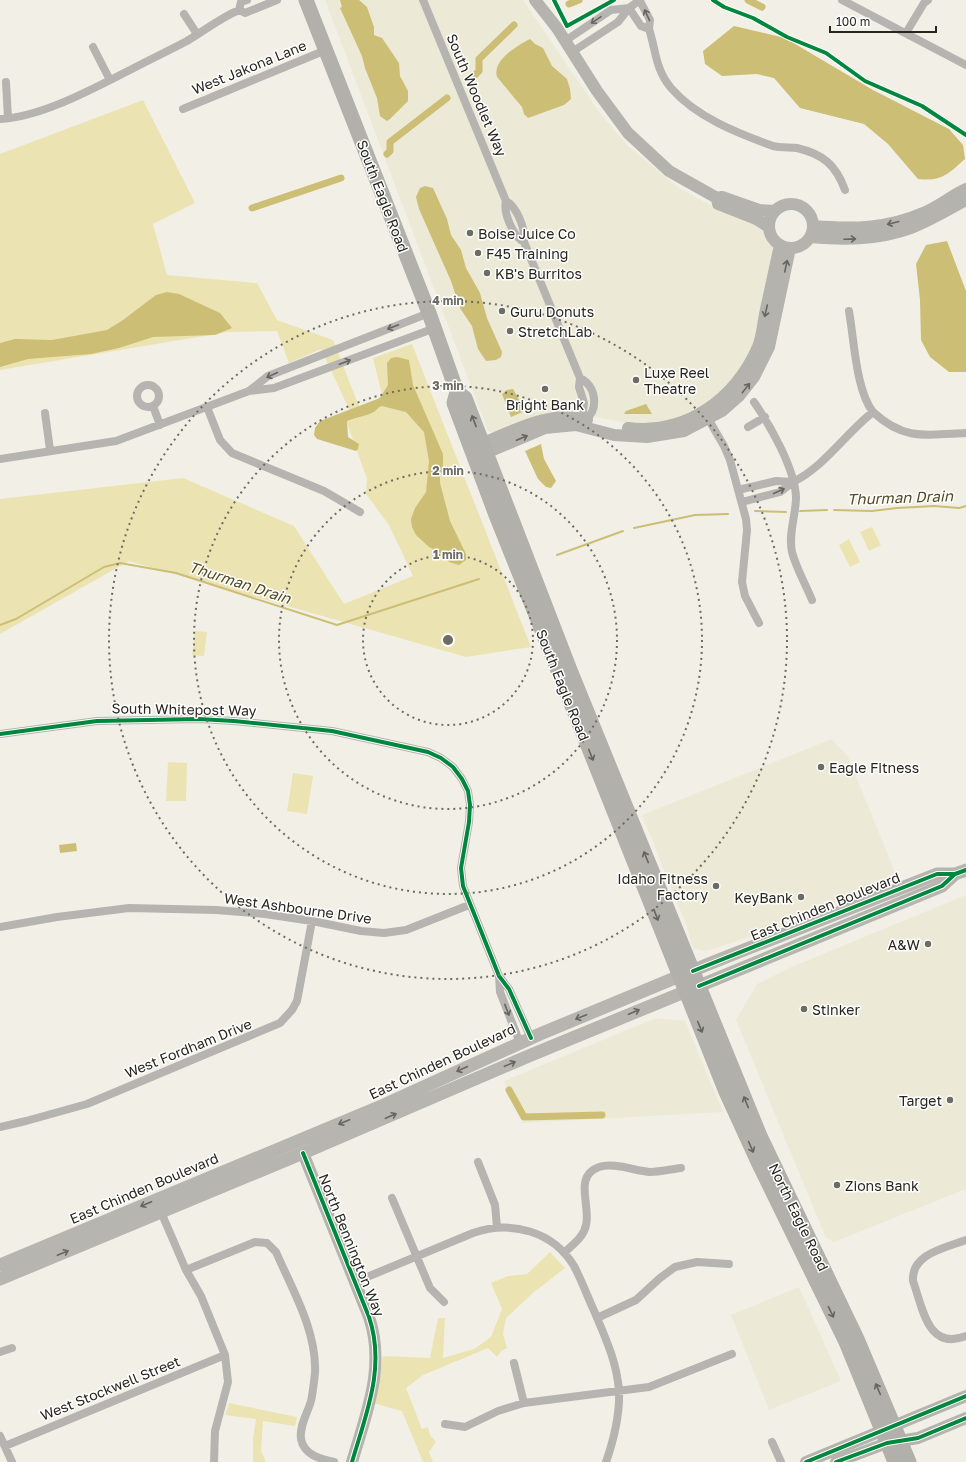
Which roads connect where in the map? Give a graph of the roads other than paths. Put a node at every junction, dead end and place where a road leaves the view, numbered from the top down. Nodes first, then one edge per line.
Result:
1 (247, 0) edge
2 (277, 0) edge
3 (306, 0) edge
4 (423, 0) edge
5 (535, 0) edge
6 (640, 0) edge
7 (842, 0) edge
8 (928, 0) edge
9 (629, 8) junction
10 (239, 10) junction
11 (184, 14) dead end
12 (649, 29) junction
13 (906, 33) junction
14 (197, 34) junction
15 (565, 41) junction
16 (93, 47) dead end
17 (326, 50) junction
18 (572, 52) junction
19 (966, 65) edge
20 (110, 80) junction
21 (6, 82) dead end
22 (183, 109) dead end
23 (4, 119) edge
24 (966, 189) edge
25 (845, 190) dead end
26 (717, 198) junction
27 (966, 200) edge
28 (775, 211) junction
29 (769, 227) junction
30 (812, 231) junction
31 (785, 247) junction
32 (849, 311) dead end
33 (429, 313) junction
34 (435, 328) junction
35 (249, 391) junction
36 (754, 402) dead end
37 (153, 406) dead end
38 (207, 407) junction
39 (873, 412) junction
40 (45, 413) dead end
41 (706, 415) junction
42 (765, 417) junction
43 (585, 423) junction
44 (160, 425) junction
45 (748, 427) dead end
46 (966, 433) edge
47 (479, 446) junction
48 (50, 450) junction
49 (0, 459) edge
50 (793, 482) junction
51 (738, 490) junction
52 (742, 502) junction
53 (360, 512) dead end
54 (524, 550) junction
55 (516, 564) junction
56 (812, 600) dead end
57 (759, 623) dead end
58 (573, 677) junction
59 (0, 734) edge
60 (960, 872) edge
61 (910, 884) junction
62 (469, 904) junction
63 (312, 920) junction
64 (860, 921) junction
65 (0, 927) edge
66 (686, 974) junction
67 (499, 976) junction
68 (692, 988) junction
69 (525, 1040) junction
70 (0, 1127) edge
71 (288, 1145) junction
72 (303, 1153) junction
73 (478, 1162) dead end
74 (681, 1168) dead end
75 (392, 1198) dead end
76 (161, 1212) junction
77 (498, 1227) junction
78 (966, 1240) edge
79 (564, 1253) junction
80 (417, 1257) junction
81 (729, 1264) dead end
82 (0, 1266) edge
83 (186, 1270) junction
84 (0, 1279) edge
85 (355, 1282) junction
86 (444, 1302) dead end
87 (597, 1318) junction
88 (966, 1336) edge
89 (12, 1348) dead end
90 (0, 1352) edge
91 (732, 1354) dead end
92 (225, 1355) junction
93 (514, 1363) dead end
94 (619, 1392) junction
95 (966, 1396) edge
96 (524, 1403) junction
97 (966, 1418) edge
98 (445, 1424) dead end
99 (890, 1434) junction
100 (0, 1436) edge
101 (772, 1442) dead end
102 (5, 1446) junction
103 (12, 1462) edge
104 (214, 1462) edge
105 (334, 1462) edge
106 (352, 1462) edge
107 (606, 1462) edge
108 (781, 1462) edge
109 (806, 1462) edge
110 (836, 1462) edge
111 (895, 1462) edge
112 (909, 1462) edge

1 - 10 street
2 - 10 street
3 - 17 highway, South Eagle Road
4 - 43 street, South Woodlet Way
5 - 15 street
6 - 9 street
12 -> 6 street
7 - 13 street
8 - 13 street
9 - 12 street
9 -> 15 street
9 - 18 street
10 - 14 street
11 - 14 street
12 - 25 street
13 - 19 street
14 - 20 street
15 - 18 street
16 - 20 street
17 - 22 street, West Jakona Lane
17 - 33 highway, South Eagle Road
18 - 26 street
20 - 23 street
21 - 23 street
24 -> 30 street
26 - 28 street
26 - 29 street
30 -> 27 street
28 - 29 street
28 - 30 street
29 - 31 street
30 - 31 street
31 - 41 street
32 - 39 street
33 - 34 highway, South Eagle Road
33 -> 35 street
35 -> 34 street
34 - 47 highway, South Eagle Road
35 - 38 street
36 - 42 street
37 - 44 street
38 - 44 street
38 - 53 street
39 - 46 street
39 - 50 street
40 - 48 street
41 - 43 street
41 - 51 street
42 - 45 street
42 - 50 street
43 - 47 street
44 - 48 street
47 - 54 highway, South Eagle Road
47 - 54 highway
47 - 55 highway, South Eagle Road
48 - 49 street
50 - 51 street
52 -> 50 street
50 - 56 street
51 - 52 street
52 - 57 street
54 - 58 highway, South Eagle Road
55 - 58 highway
55 -> 66 highway, South Eagle Road
66 -> 58 highway, South Eagle Road
59 - 62 street, South Whitepost Way
60 - 61 main road, East Chinden Boulevard
60 - 64 main road, East Chinden Boulevard
61 - 64 main road
61 - 66 main road, East Chinden Boulevard
62 - 63 street, West Ashbourne Drive
62 - 67 street, South Whitepost Way
63 - 65 street, West Ashbourne Drive
63 - 70 street, West Fordham Drive
64 - 68 main road, East Chinden Boulevard
66 - 68 highway, North Eagle Road
66 -> 69 main road, East Chinden Boulevard
67 - 69 street, South Whitepost Way
67 -> 69 street, South Whitepost Way
72 -> 68 main road, East Chinden Boulevard
68 - 99 highway, North Eagle Road
69 -> 71 main road, East Chinden Boulevard
71 - 76 main road
71 -> 82 main road, East Chinden Boulevard
72 - 76 main road, East Chinden Boulevard
72 - 85 street, North Bennington Way
73 - 77 street
74 - 79 street
75 - 80 street
76 - 83 street
84 -> 76 main road, East Chinden Boulevard
77 - 79 street
77 - 80 street
78 - 88 street
79 - 87 street
80 - 85 street
80 - 86 street
81 - 87 street
83 - 92 street
83 - 105 street
85 - 106 street, North Bennington Way
87 - 94 street
89 - 90 street
91 - 94 street
92 - 102 street, West Stockwell Street
92 - 104 street
93 - 96 street
94 - 96 street
94 - 107 street
95 - 99 street
96 - 98 street
97 - 99 street
99 - 109 street
99 - 110 street
99 - 111 highway, North Eagle Road
99 - 112 highway, North Eagle Road
100 - 102 street
101 - 108 street
102 - 103 street

